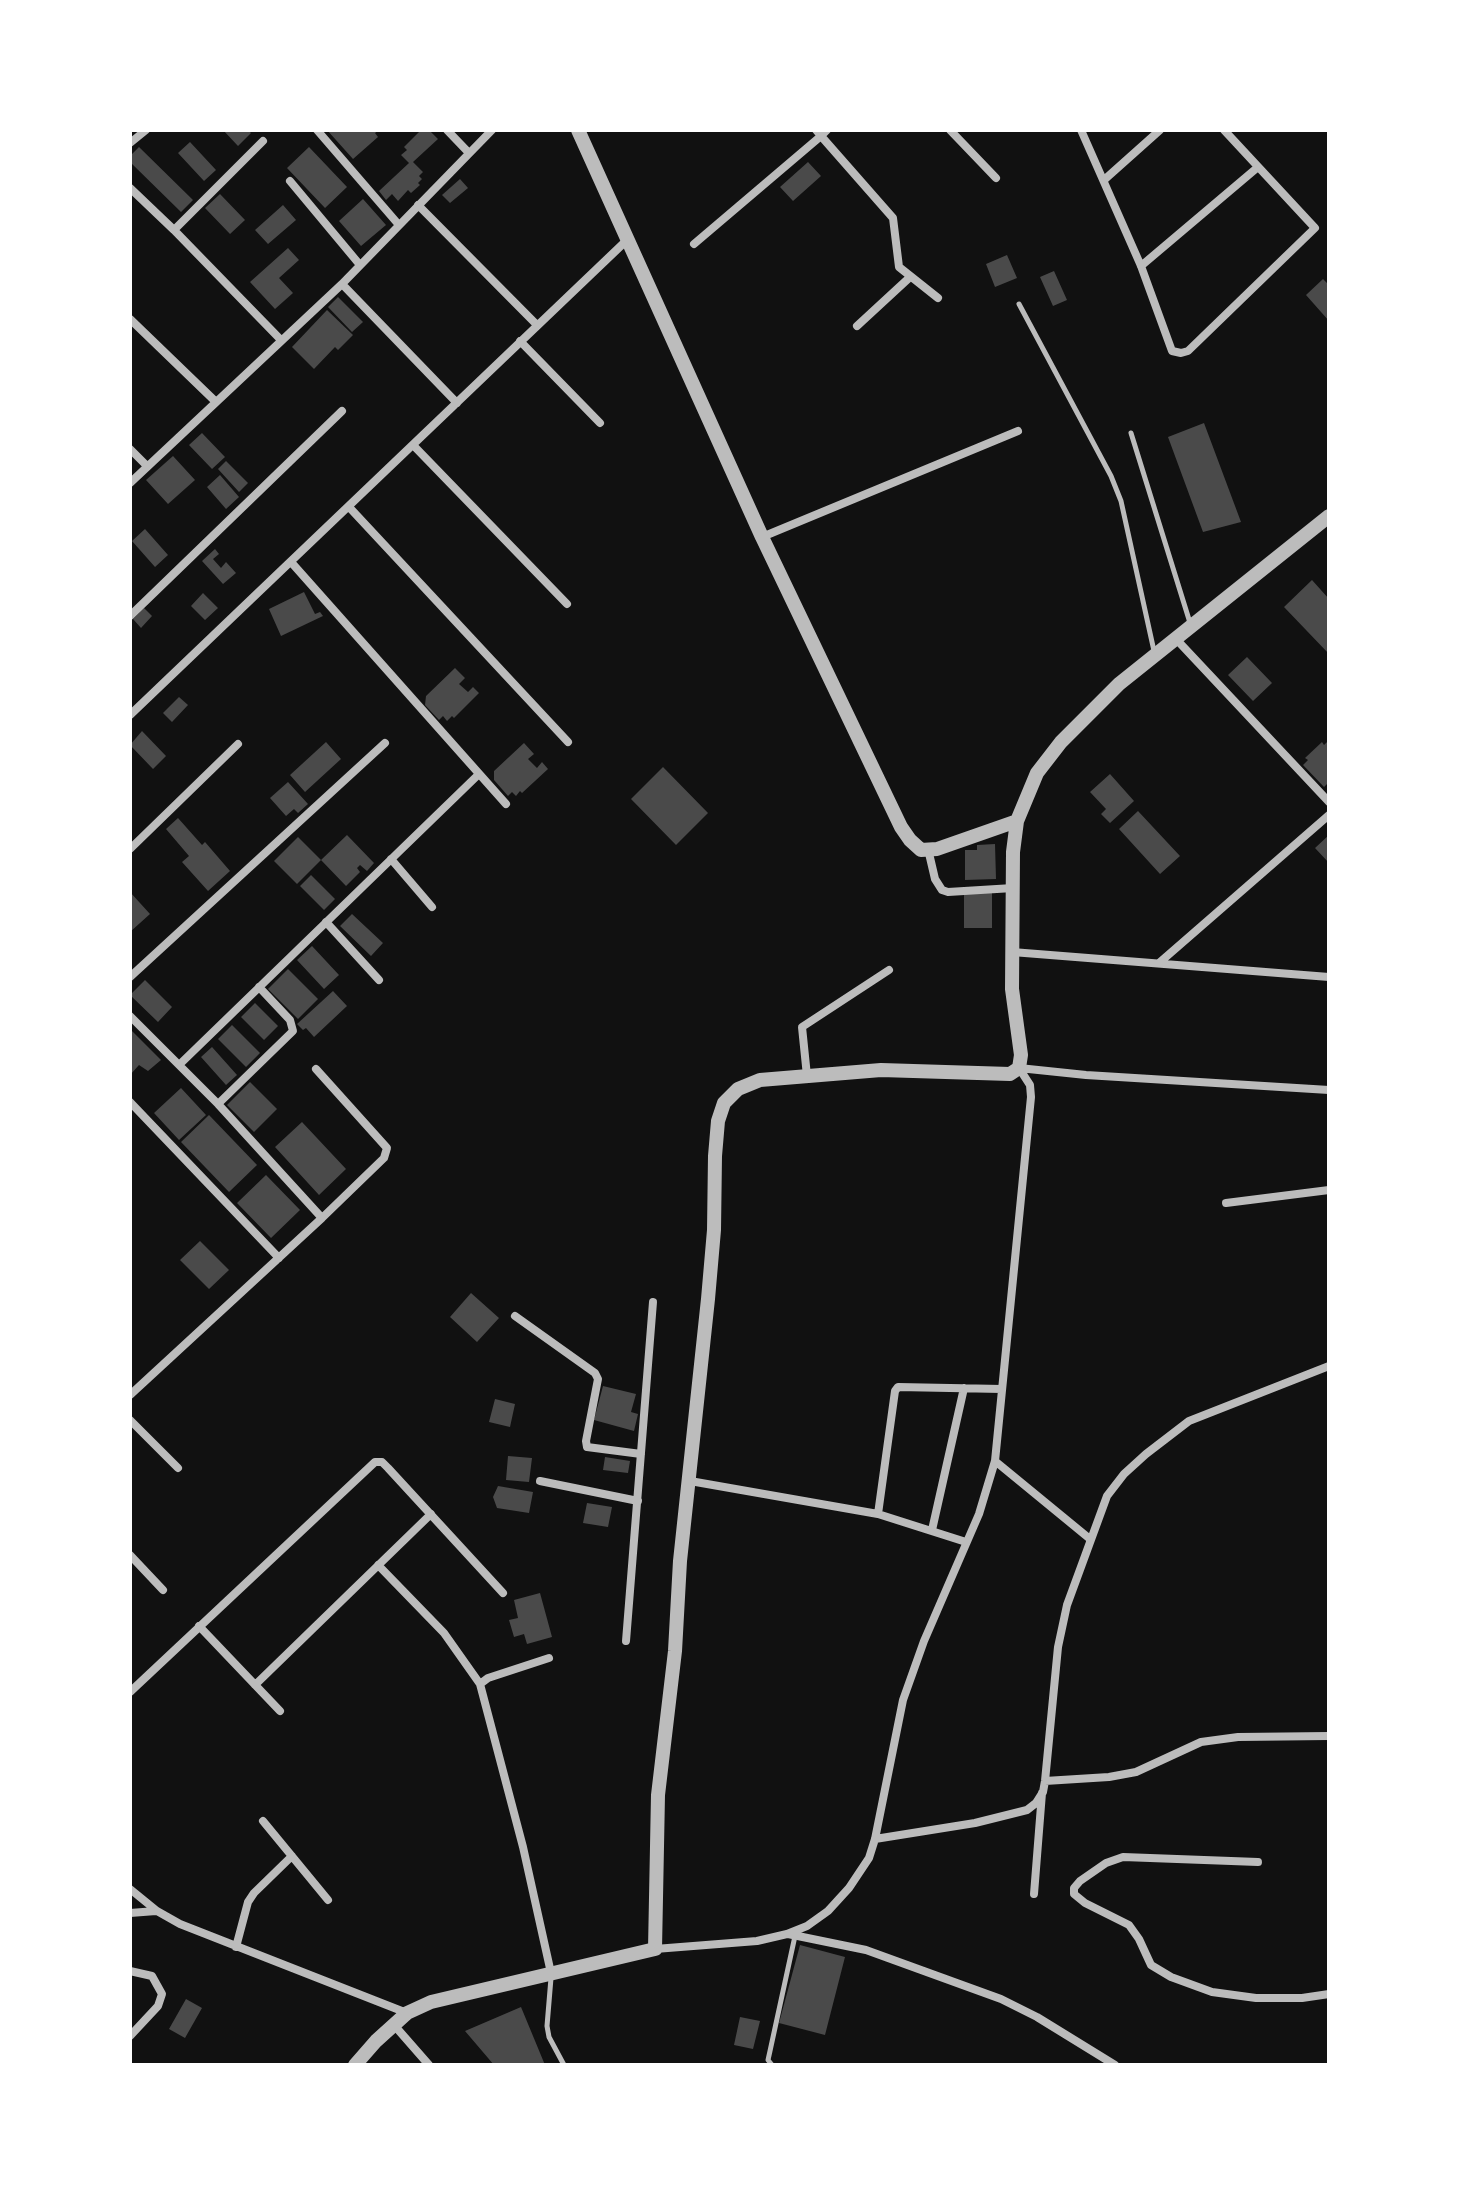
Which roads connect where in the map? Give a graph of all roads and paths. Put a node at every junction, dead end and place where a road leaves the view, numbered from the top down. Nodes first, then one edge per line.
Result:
1 (146, 130) edge
2 (317, 130) edge
3 (447, 130) edge
4 (492, 130) edge
5 (578, 130) edge
6 (950, 130) edge
7 (1081, 130) edge
8 (1160, 130) edge
9 (1224, 130) edge
10 (821, 132) edge
11 (263, 141) dead end
12 (130, 143) edge
13 (469, 153) junction
14 (1258, 167) junction
15 (996, 178) dead end
16 (1104, 180) junction
17 (290, 181) dead end
18 (130, 188) edge
19 (418, 205) junction
20 (399, 225) junction
21 (174, 230) junction
22 (627, 240) junction
23 (694, 244) dead end
24 (360, 265) junction
25 (1141, 266) junction
26 (909, 278) junction
27 (342, 284) junction
28 (938, 298) dead end
29 (1019, 304) dead end
30 (130, 319) edge
31 (537, 325) junction
32 (857, 326) dead end
33 (281, 340) junction
34 (520, 341) junction
35 (216, 402) junction
36 (457, 403) junction
37 (342, 411) dead end
38 (600, 423) dead end
39 (1018, 431) dead end
40 (1131, 433) dead end
41 (413, 445) junction
42 (130, 449) edge
43 (147, 466) junction
44 (130, 483) edge
45 (349, 507) junction
46 (1329, 516) edge
47 (762, 537) junction
48 (291, 562) junction
49 (567, 604) dead end
50 (130, 616) edge
51 (1191, 627) junction
52 (1176, 639) junction
53 (1155, 656) junction
54 (130, 715) edge
55 (568, 742) dead end
56 (385, 743) dead end
57 (238, 744) dead end
58 (479, 774) junction
59 (1329, 802) edge
60 (506, 804) dead end
61 (1329, 815) edge
62 (1017, 821) junction
63 (130, 849) edge
64 (928, 849) junction
65 (391, 859) junction
66 (1013, 888) junction
67 (432, 907) dead end
68 (326, 922) junction
69 (1012, 952) junction
70 (1159, 963) junction
71 (889, 970) dead end
72 (130, 977) edge
73 (1329, 977) edge
74 (379, 980) dead end
75 (259, 987) junction
76 (130, 1016) edge
77 (179, 1065) junction
78 (1019, 1068) junction
79 (316, 1069) dead end
80 (807, 1076) junction
81 (1329, 1090) edge
82 (130, 1102) edge
83 (218, 1104) junction
84 (1329, 1190) edge
85 (1226, 1203) dead end
86 (322, 1218) junction
87 (279, 1258) junction
88 (653, 1302) dead end
89 (515, 1316) dead end
90 (1329, 1366) edge
91 (964, 1388) junction
92 (1002, 1389) junction
93 (130, 1395) edge
94 (130, 1420) edge
95 (641, 1454) junction
96 (995, 1461) junction
97 (178, 1468) dead end
98 (540, 1481) dead end
99 (690, 1481) junction
100 (638, 1501) junction
101 (431, 1514) junction
102 (878, 1514) junction
103 (932, 1530) junction
104 (1090, 1539) junction
105 (966, 1542) junction
106 (130, 1555) edge
107 (378, 1565) junction
108 (163, 1590) dead end
109 (503, 1593) dead end
110 (199, 1626) junction
111 (626, 1641) dead end
112 (549, 1658) dead end
113 (480, 1684) junction
114 (255, 1685) junction
115 (130, 1692) edge
116 (280, 1711) dead end
117 (1329, 1736) edge
118 (1045, 1781) junction
119 (1043, 1792) junction
120 (263, 1821) dead end
121 (875, 1839) junction
122 (292, 1856) junction
123 (1258, 1862) dead end
124 (130, 1889) edge
125 (1034, 1894) dead end
126 (328, 1900) dead end
127 (157, 1911) junction
128 (130, 1913) edge
129 (792, 1935) junction
130 (236, 1947) junction
131 (655, 1949) junction
132 (130, 1971) edge
133 (551, 1973) junction
134 (1329, 1994) edge
135 (407, 2013) junction
136 (394, 2025) junction
137 (130, 2036) edge
138 (355, 2065) edge
139 (429, 2065) edge
140 (564, 2065) edge
141 (772, 2065) edge
142 (1115, 2065) edge

1 - 12 street
2 - 20 street
3 - 13 street
4 - 13 street
5 - 22 street
6 - 15 street
7 - 16 street
8 - 16 street
9 - 14 street
10 - 23 street
10 - 26 street
11 - 21 street
13 - 19 street
14 - 25 street
14 - 25 street
16 - 25 street
17 - 24 street
18 - 21 street
19 - 20 street
19 - 31 street
20 - 24 street
21 - 33 street
22 - 31 street
22 - 47 street
24 - 27 street
26 - 28 street
26 - 32 street
27 - 33 street
27 - 36 street
29 - 53 lane
30 - 35 street
31 - 34 street
33 - 35 street
34 - 36 street
34 - 38 street
35 - 43 street
36 - 41 street
37 - 50 street
39 - 47 street
40 - 51 lane
41 - 45 street
41 - 49 street
42 - 43 street
43 - 44 street
45 - 48 street
45 - 55 street
46 - 51 street
47 - 64 street
48 - 54 street
48 - 58 street
51 - 52 street
52 - 53 street
52 - 59 street
53 - 62 street
56 - 72 street
57 - 63 street
58 - 60 street
58 - 65 street
61 - 70 street
62 - 64 street
62 - 66 street
64 - 66 street
65 - 67 street
65 - 68 street
66 - 69 street
68 - 74 street
68 - 75 street
69 - 70 street
69 - 78 street
70 - 73 street
71 - 80 street
75 - 77 street
75 - 83 street
76 - 77 street
77 - 83 street
78 - 80 street
78 - 81 street
78 - 92 street
79 - 86 street
80 - 99 street
82 - 87 street
83 - 86 street
84 - 85 street
86 - 87 street
87 - 93 street
88 - 95 street
89 - 95 street
90 - 104 street
91 - 92 street
91 - 102 street
91 - 103 street
92 - 96 street
94 - 97 street
95 - 100 street
96 - 104 street
96 - 105 street
98 - 100 street
99 - 102 street
99 - 131 street
100 - 111 street
101 - 107 street
101 - 109 street
101 - 110 street
102 - 103 street
103 - 105 street
104 - 118 street
105 - 121 street
106 - 108 street
107 - 113 street
107 - 114 street
110 - 114 street
110 - 115 street
112 - 113 street
113 - 133 street
114 - 116 street
117 - 118 street
118 - 119 street
119 - 121 street
119 - 125 street
120 - 122 street
121 - 129 street
122 - 126 street
122 - 130 street
123 - 134 street
124 - 127 street
127 - 128 street
127 - 130 street
129 - 131 street
129 - 141 lane
129 - 142 street
130 - 135 street
131 - 133 street
132 - 137 street
133 - 135 street
133 - 140 lane
135 - 136 street
136 - 138 street
136 - 139 street

